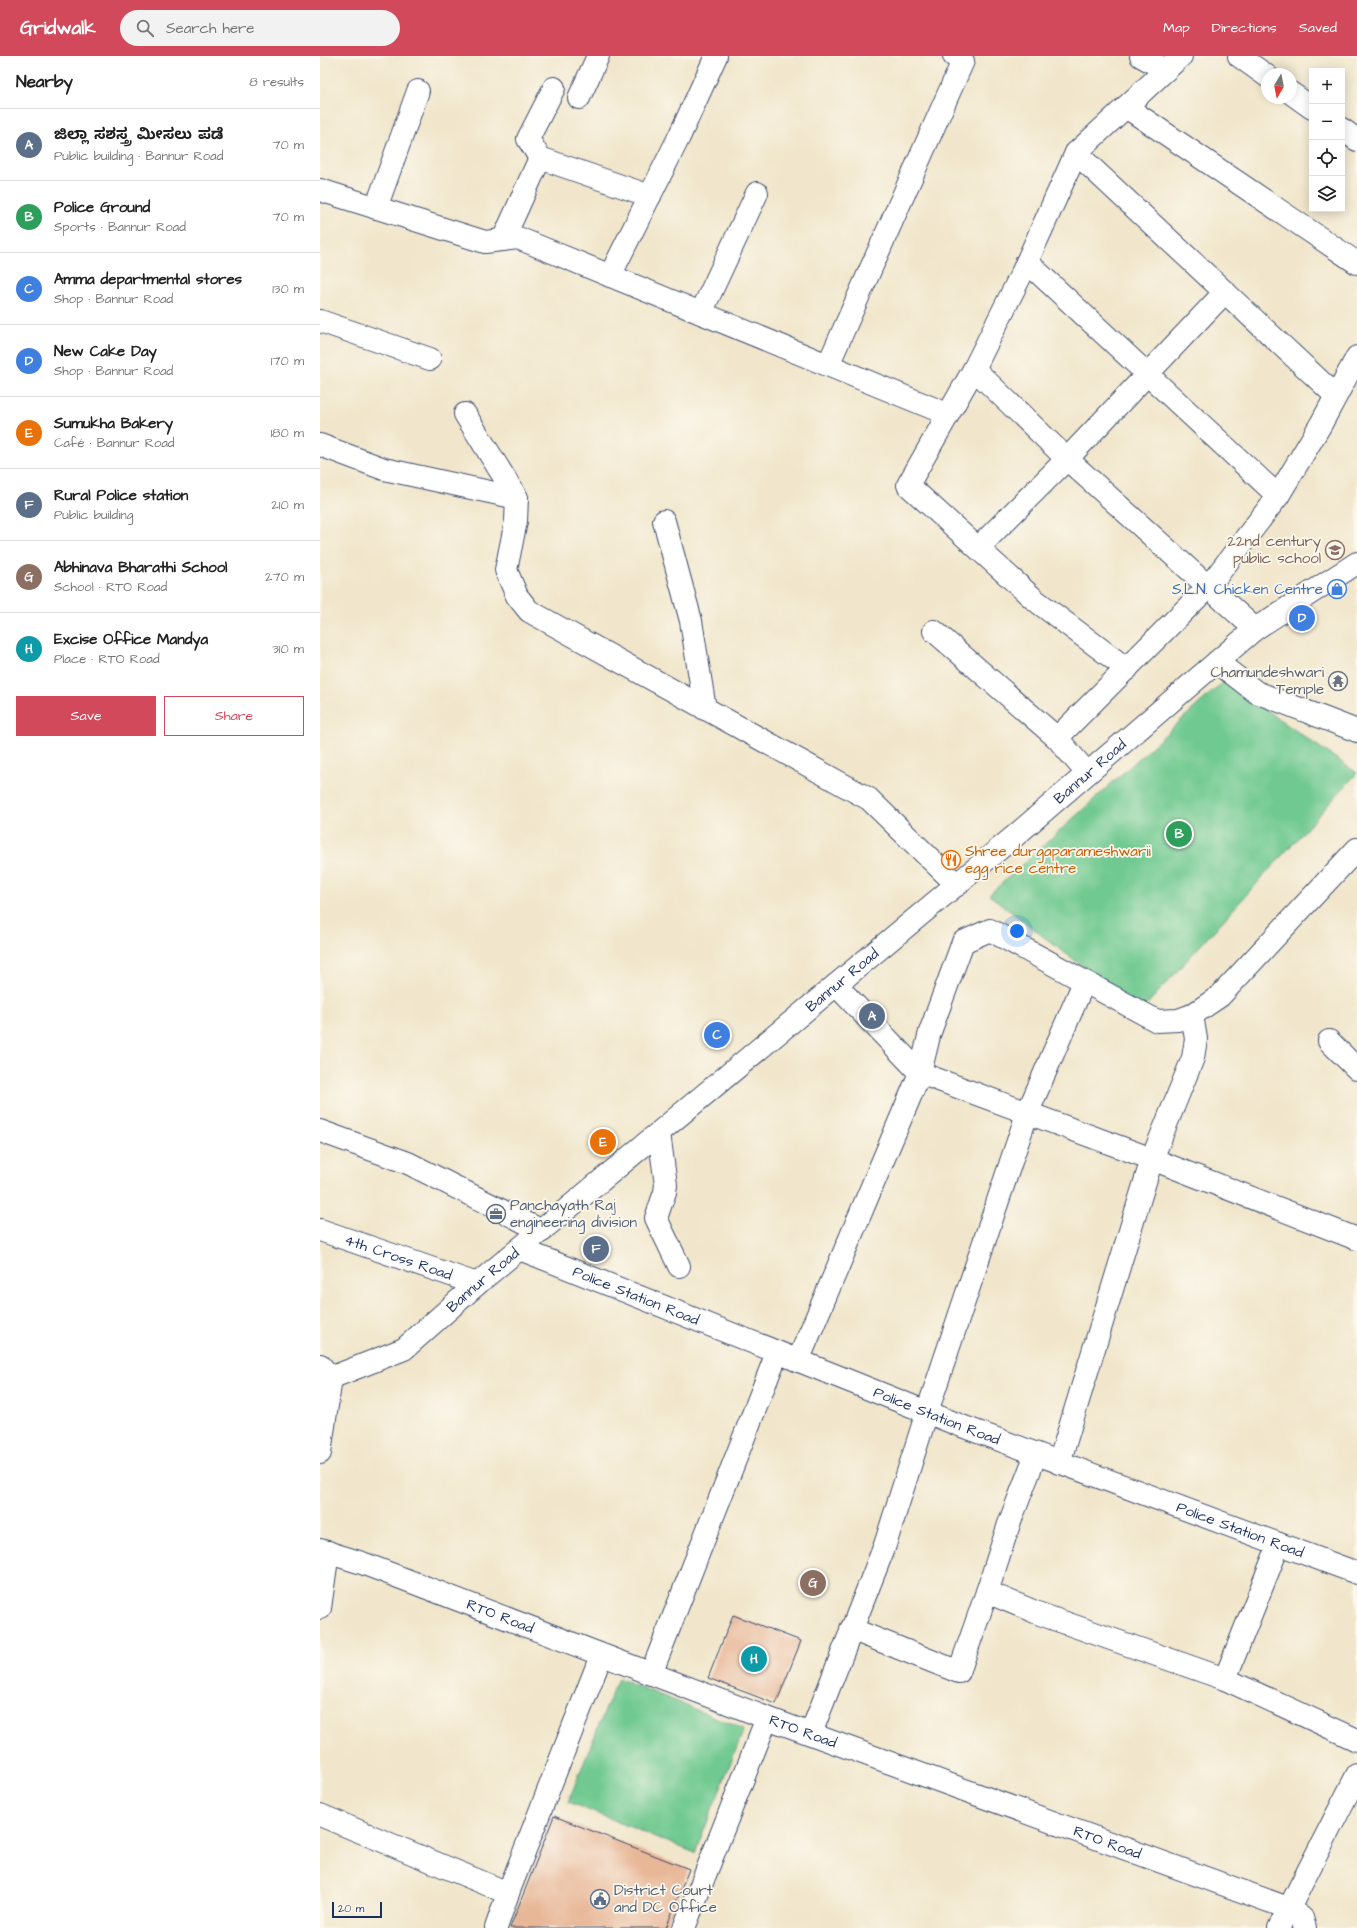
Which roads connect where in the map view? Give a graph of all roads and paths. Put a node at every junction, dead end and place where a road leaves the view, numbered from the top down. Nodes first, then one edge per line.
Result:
1 (598, 56) edge
2 (716, 56) edge
3 (954, 56) edge
4 (1141, 56) edge
5 (1239, 56) edge
6 (1174, 63) edge
7 (1261, 72) edge
8 (554, 88) dead end
9 (418, 91) dead end
10 (1297, 97) edge
11 (579, 98) dead end
12 (1309, 106) edge
13 (1126, 107) junction
14 (1345, 131) edge
15 (1357, 140) edge
16 (1076, 153) junction
17 (540, 158) junction
18 (320, 190) edge
19 (757, 193) dead end
20 (650, 196) junction
21 (376, 208) junction
22 (503, 240) junction
23 (1027, 262) junction
24 (1357, 264) edge
25 (610, 276) junction
26 (1225, 292) junction
27 (701, 313) junction
28 (320, 321) edge
29 (1357, 357) edge
30 (430, 359) dead end
31 (828, 365) junction
32 (974, 369) junction
33 (1147, 374) junction
34 (1335, 395) junction
35 (465, 414) dead end
36 (947, 414) junction
37 (320, 445) edge
38 (1067, 459) junction
39 (1278, 496) junction
40 (517, 498) junction
41 (664, 521) dead end
42 (978, 548) junction
43 (1357, 563) edge
44 (1209, 586) junction
45 (1255, 629) junction
46 (934, 631) dead end
47 (1217, 662) junction
48 (1126, 669) junction
49 (705, 708) junction
50 (1357, 731) edge
51 (1057, 738) junction
52 (1087, 773) junction
53 (1357, 849) edge
54 (957, 884) junction
55 (1084, 982) junction
56 (836, 985) junction
57 (1192, 1015) junction
58 (1329, 1041) dead end
59 (1357, 1069) edge
60 (920, 1073) junction
61 (1027, 1114) junction
62 (320, 1130) edge
63 (659, 1133) junction
64 (1152, 1159) junction
65 (320, 1230) edge
66 (542, 1231) junction
67 (1357, 1239) edge
68 (520, 1249) junction
69 (679, 1266) dead end
70 (477, 1284) junction
71 (777, 1353) junction
72 (798, 1361) junction
73 (324, 1375) edge
74 (927, 1412) junction
75 (320, 1453) edge
76 (1036, 1454) junction
77 (1059, 1463) junction
78 (1279, 1544) junction
79 (324, 1551) edge
80 (1357, 1573) edge
81 (987, 1592) junction
82 (320, 1608) edge
83 (851, 1629) junction
84 (601, 1656) junction
85 (651, 1674) junction
86 (1225, 1679) junction
87 (767, 1718) junction
88 (811, 1733) junction
89 (1357, 1740) edge
90 (1357, 1775) edge
91 (320, 1815) edge
92 (508, 1893) junction
93 (1288, 1908) junction
94 (496, 1928) edge
95 (684, 1928) edge
96 (1279, 1928) edge
97 (1305, 1928) edge

1 - 11 street
2 - 20 street
3 - 31 street
4 - 6 street
5 - 7 street
6 - 13 street
8 - 17 street
9 - 21 street
10 - 12 street
13 - 16 street
13 - 24 street
14 - 15 street
16 - 23 street
16 - 26 street
17 - 20 street
17 - 22 street
18 - 21 street
19 - 27 street
20 - 25 street
21 - 22 street
22 - 25 street
23 - 32 street
23 - 33 street
25 - 27 street
26 - 33 street
26 - 34 street
27 - 31 street
28 - 30 street
29 - 34 street
31 - 36 street
32 - 36 street
32 - 38 street
33 - 38 street
33 - 39 street
34 - 39 street
35 - 40 street
36 - 42 street
37 - 40 street
38 - 42 street
38 - 44 street
39 - 44 street
40 - 49 street
41 - 49 street
42 - 48 street
43 - 45 street, Bannur Road
44 - 45 street
44 - 48 street
45 - 47 street, Bannur Road
46 - 51 street
47 - 50 street
47 - 52 street, Bannur Road
48 - 51 street
49 - 54 street
51 - 52 street
52 - 54 street, Bannur Road
53 - 57 street
54 - 56 street, Bannur Road
55 - 57 street
55 - 60 street
55 - 61 street
56 - 60 street
56 - 63 street, Bannur Road
57 - 64 street
58 - 59 street
60 - 61 street
60 - 72 street
61 - 64 street
61 - 74 street
62 - 66 street
63 - 66 street, Bannur Road
63 - 69 street
64 - 67 street
64 - 77 street
65 - 70 street, 4th Cross Road
66 - 68 street, Bannur Road
68 - 70 street, Bannur Road
68 - 71 street, Police Station Road
70 - 73 street, Bannur Road
71 - 72 street, Police Station Road
71 - 85 street
72 - 74 street, Police Station Road
73 - 75 street
74 - 76 street, Police Station Road
74 - 83 street
76 - 77 street, Police Station Road
76 - 81 street
77 - 78 street, Police Station Road
78 - 80 street, Police Station Road
78 - 86 street
79 - 82 street
79 - 84 street, RTO Road
81 - 83 street
81 - 86 street
83 - 88 street
84 - 85 street, RTO Road
84 - 92 street
85 - 87 street, RTO Road
86 - 89 street
87 - 88 street, RTO Road
87 - 95 street
88 - 93 street, RTO Road
90 - 93 street
91 - 92 street
92 - 94 street
93 - 96 street
93 - 97 street

